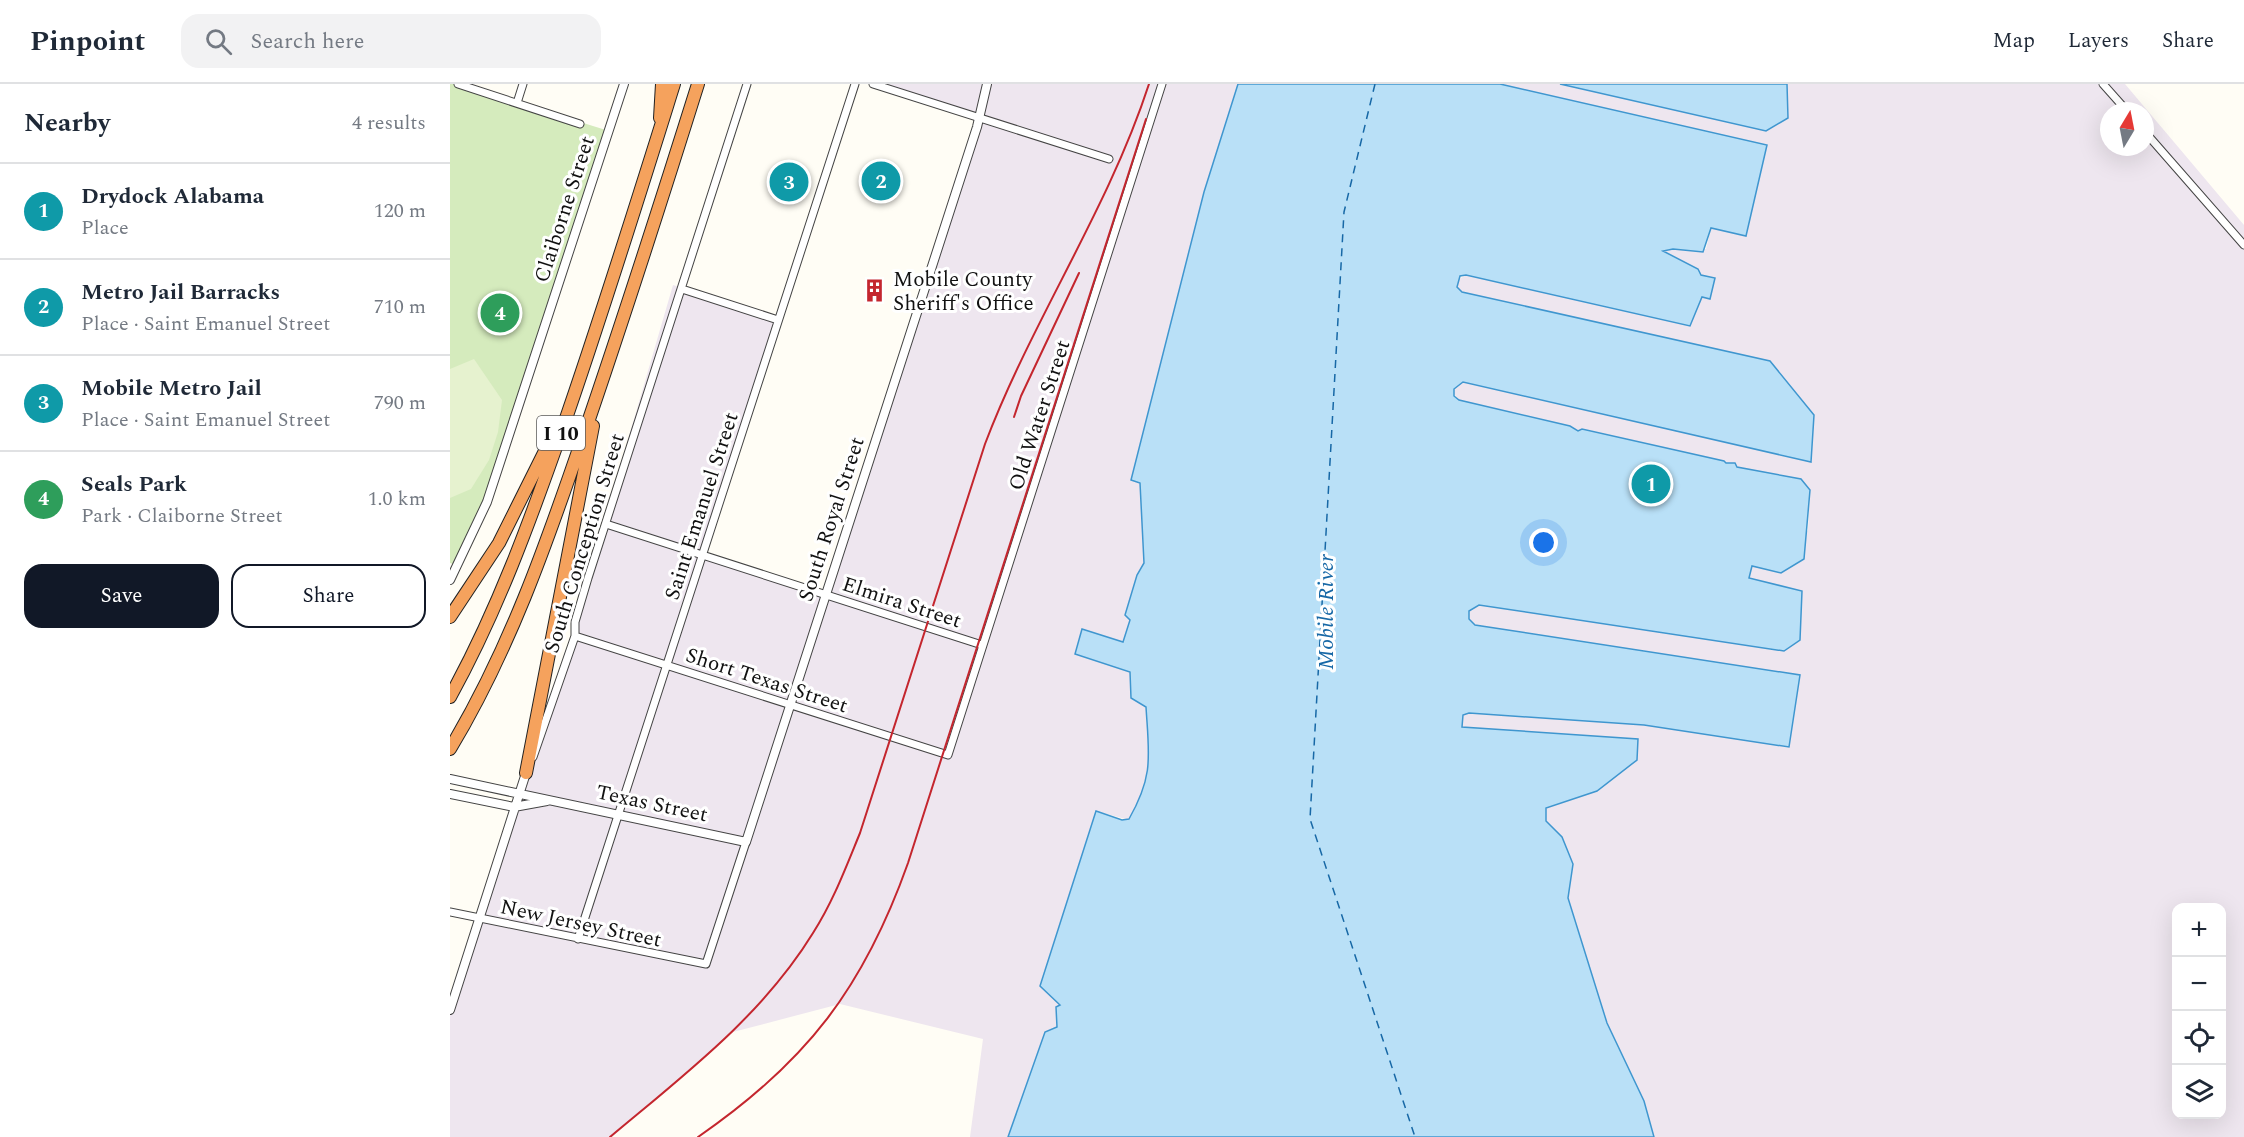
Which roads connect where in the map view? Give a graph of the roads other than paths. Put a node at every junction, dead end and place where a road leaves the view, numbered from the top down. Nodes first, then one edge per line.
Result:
1 (458, 84) edge
2 (523, 84) edge
3 (624, 84) edge
4 (662, 84) edge
5 (674, 84) edge
6 (698, 84) edge
7 (706, 84) edge
8 (747, 84) edge
9 (855, 84) edge
10 (873, 84) edge
11 (987, 84) edge
12 (1162, 84) edge
13 (2103, 84) edge
14 (2119, 102) edge
15 (517, 103) junction
16 (978, 117) junction
17 (580, 124) dead end
18 (660, 128) junction
19 (681, 138) junction
20 (2154, 142) edge
21 (1109, 159) dead end
22 (2244, 245) edge
23 (682, 289) junction
24 (777, 320) junction
25 (581, 375) junction
26 (599, 389) junction
27 (606, 524) junction
28 (703, 555) junction
29 (450, 580) edge
30 (825, 595) junction
31 (450, 617) edge
32 (575, 636) junction
33 (982, 645) junction
34 (667, 665) junction
35 (450, 697) edge
36 (790, 705) junction
37 (450, 749) edge
38 (948, 755) joint
39 (526, 773) junction
40 (450, 779) edge
41 (450, 794) edge
42 (519, 794) junction
43 (551, 800) junction
44 (514, 807) junction
45 (618, 815) junction
46 (746, 842) junction
47 (450, 912) edge
48 (480, 918) junction
49 (578, 939) junction
50 (706, 964) joint
51 (450, 1010) edge

1 - 15 street
2 - 15 street
3 - 29 street, Claiborne Street
4 - 18 highway
5 - 18 highway, I 10
6 - 19 highway, I 10
7 - 19 highway
8 - 23 street, South Conception Street
9 - 24 street, Saint Emanuel Street
10 - 16 street
11 - 16 street, South Royal Street
12 - 33 street, Old Water Street
13 - 14 street
15 - 17 street
16 - 21 street
16 - 30 street, South Royal Street
18 - 25 highway, I 10
19 - 26 highway, I 10
20 - 22 street
23 - 24 street
23 - 27 street, South Conception Street
24 - 28 street, Saint Emanuel Street
25 - 31 highway
25 - 35 highway, I 10
26 - 37 highway, I 10
26 - 39 highway
27 - 28 street, Elmira Street
27 - 32 street, South Conception Street
28 - 30 street, Elmira Street
28 - 34 street, Saint Emanuel Street
30 - 33 street, Elmira Street
30 - 36 street, South Royal Street
32 - 34 street, Short Texas Street
32 - 39 street, South Conception Street
33 - 38 street, Old Water Street
34 - 36 street, Short Texas Street
34 - 45 street, Saint Emanuel Street
36 - 38 street, Short Texas Street
36 - 46 street, South Royal Street
39 - 42 street, South Conception Street
40 - 42 street, Texas Street
41 - 44 street, Texas Street
42 - 43 street, Texas Street
42 - 44 street, South Conception Street
43 - 44 street, Texas Street
43 - 45 street, Texas Street
44 - 48 street, South Conception Street
45 - 46 street, Texas Street
45 - 49 street, Saint Emanuel Street
46 - 50 street, South Royal Street
47 - 48 street, New Jersey Street
48 - 49 street, New Jersey Street
48 - 51 street, South Conception Street
49 - 50 street, New Jersey Street

